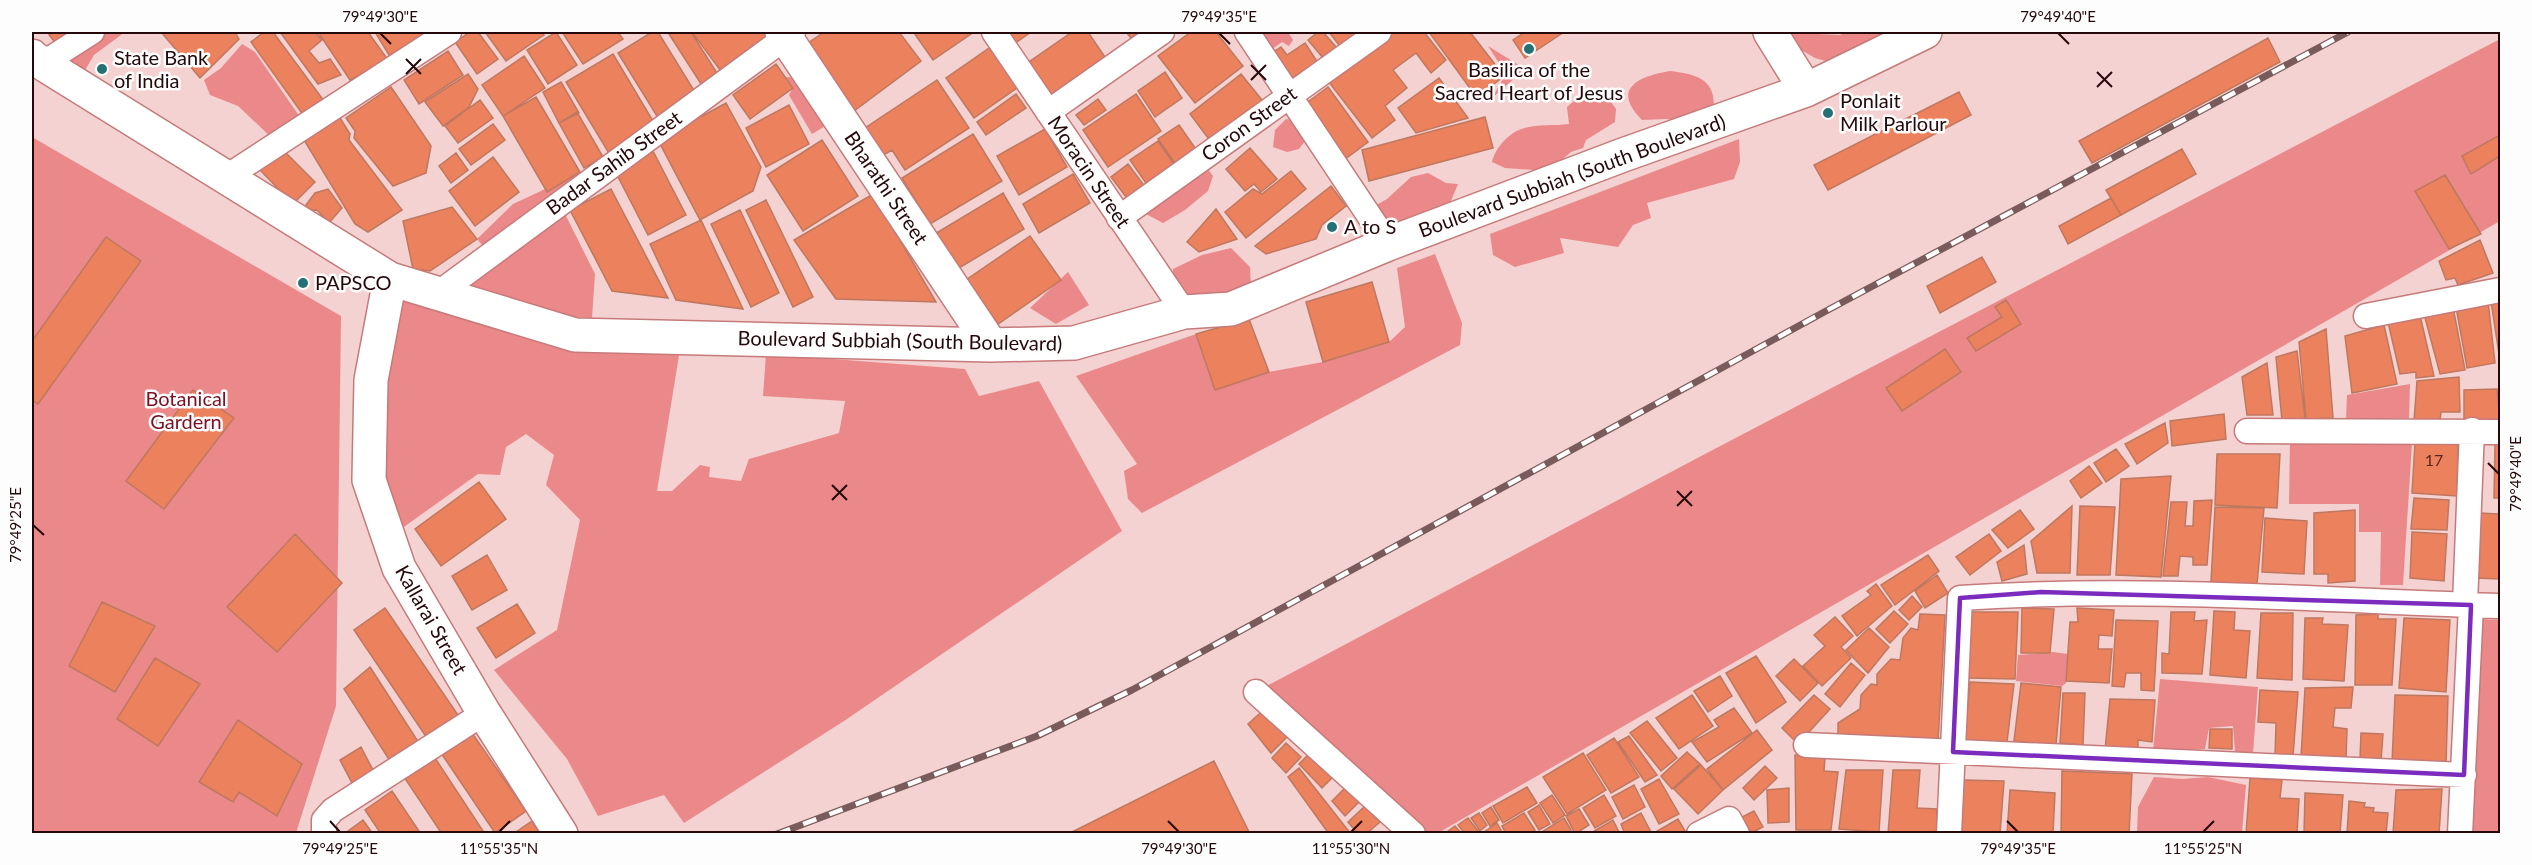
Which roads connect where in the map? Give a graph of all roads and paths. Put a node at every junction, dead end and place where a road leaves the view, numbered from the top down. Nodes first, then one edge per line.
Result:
1 (92, 32) edge
2 (449, 32) edge
3 (994, 32) edge
4 (1162, 32) edge
5 (1247, 32) edge
6 (1379, 32) edge
7 (1770, 32) edge
8 (1925, 32) edge
9 (787, 33) edge
10 (35, 56) edge
11 (1806, 90) junction
12 (1289, 95) junction
13 (1048, 112) junction
14 (225, 178) junction
15 (1119, 218) junction
16 (1388, 244) junction
17 (390, 279) junction
18 (2500, 290) edge
19 (436, 295) junction
20 (1184, 312) junction
21 (2366, 316) dead end
22 (991, 345) junction
23 (2472, 430) junction
24 (2247, 431) dead end
25 (2500, 432) edge
26 (2468, 604) junction
27 (2500, 606) edge
28 (1256, 692) dead end
29 (484, 713) junction
30 (1806, 745) dead end
31 (1953, 752) junction
32 (2464, 775) junction
33 (324, 834) edge
34 (561, 834) edge
35 (1413, 834) edge
36 (1699, 834) edge
37 (1737, 834) edge
38 (1949, 834) edge
39 (2460, 834) edge

1 - 10 street
2 - 14 street
3 - 13 street, Moracin Street
4 - 13 street
5 - 12 street
6 - 12 street, Coron Street
7 - 11 main road
8 - 11 main road, Boulevard Subbiah (South Boulevard)
9 - 19 street, Badar Sahib Street
9 - 22 main road, Bharathi Street
10 - 14 main road, Boulevard Subbiah (South Boulevard)
11 - 16 main road, Boulevard Subbiah (South Boulevard)
12 - 15 street, Coron Street
12 - 16 street
13 - 15 street, Moracin Street
14 - 17 main road, Boulevard Subbiah (South Boulevard)
15 - 20 street, Moracin Street
16 - 20 main road, Boulevard Subbiah (South Boulevard)
17 - 19 main road, Boulevard Subbiah (South Boulevard)
17 - 29 main road, Kallarai Street
18 - 21 street
19 - 22 main road, Boulevard Subbiah (South Boulevard)
20 - 22 main road, Boulevard Subbiah (South Boulevard)
23 - 24 street
23 - 25 street
23 - 26 street
26 - 27 street
26 - 31 street
26 - 32 street
28 - 35 street
29 - 33 street
29 - 34 main road, Kallarai Street
30 - 31 street
31 - 32 street
31 - 38 street
32 - 39 street
36 - 37 street

